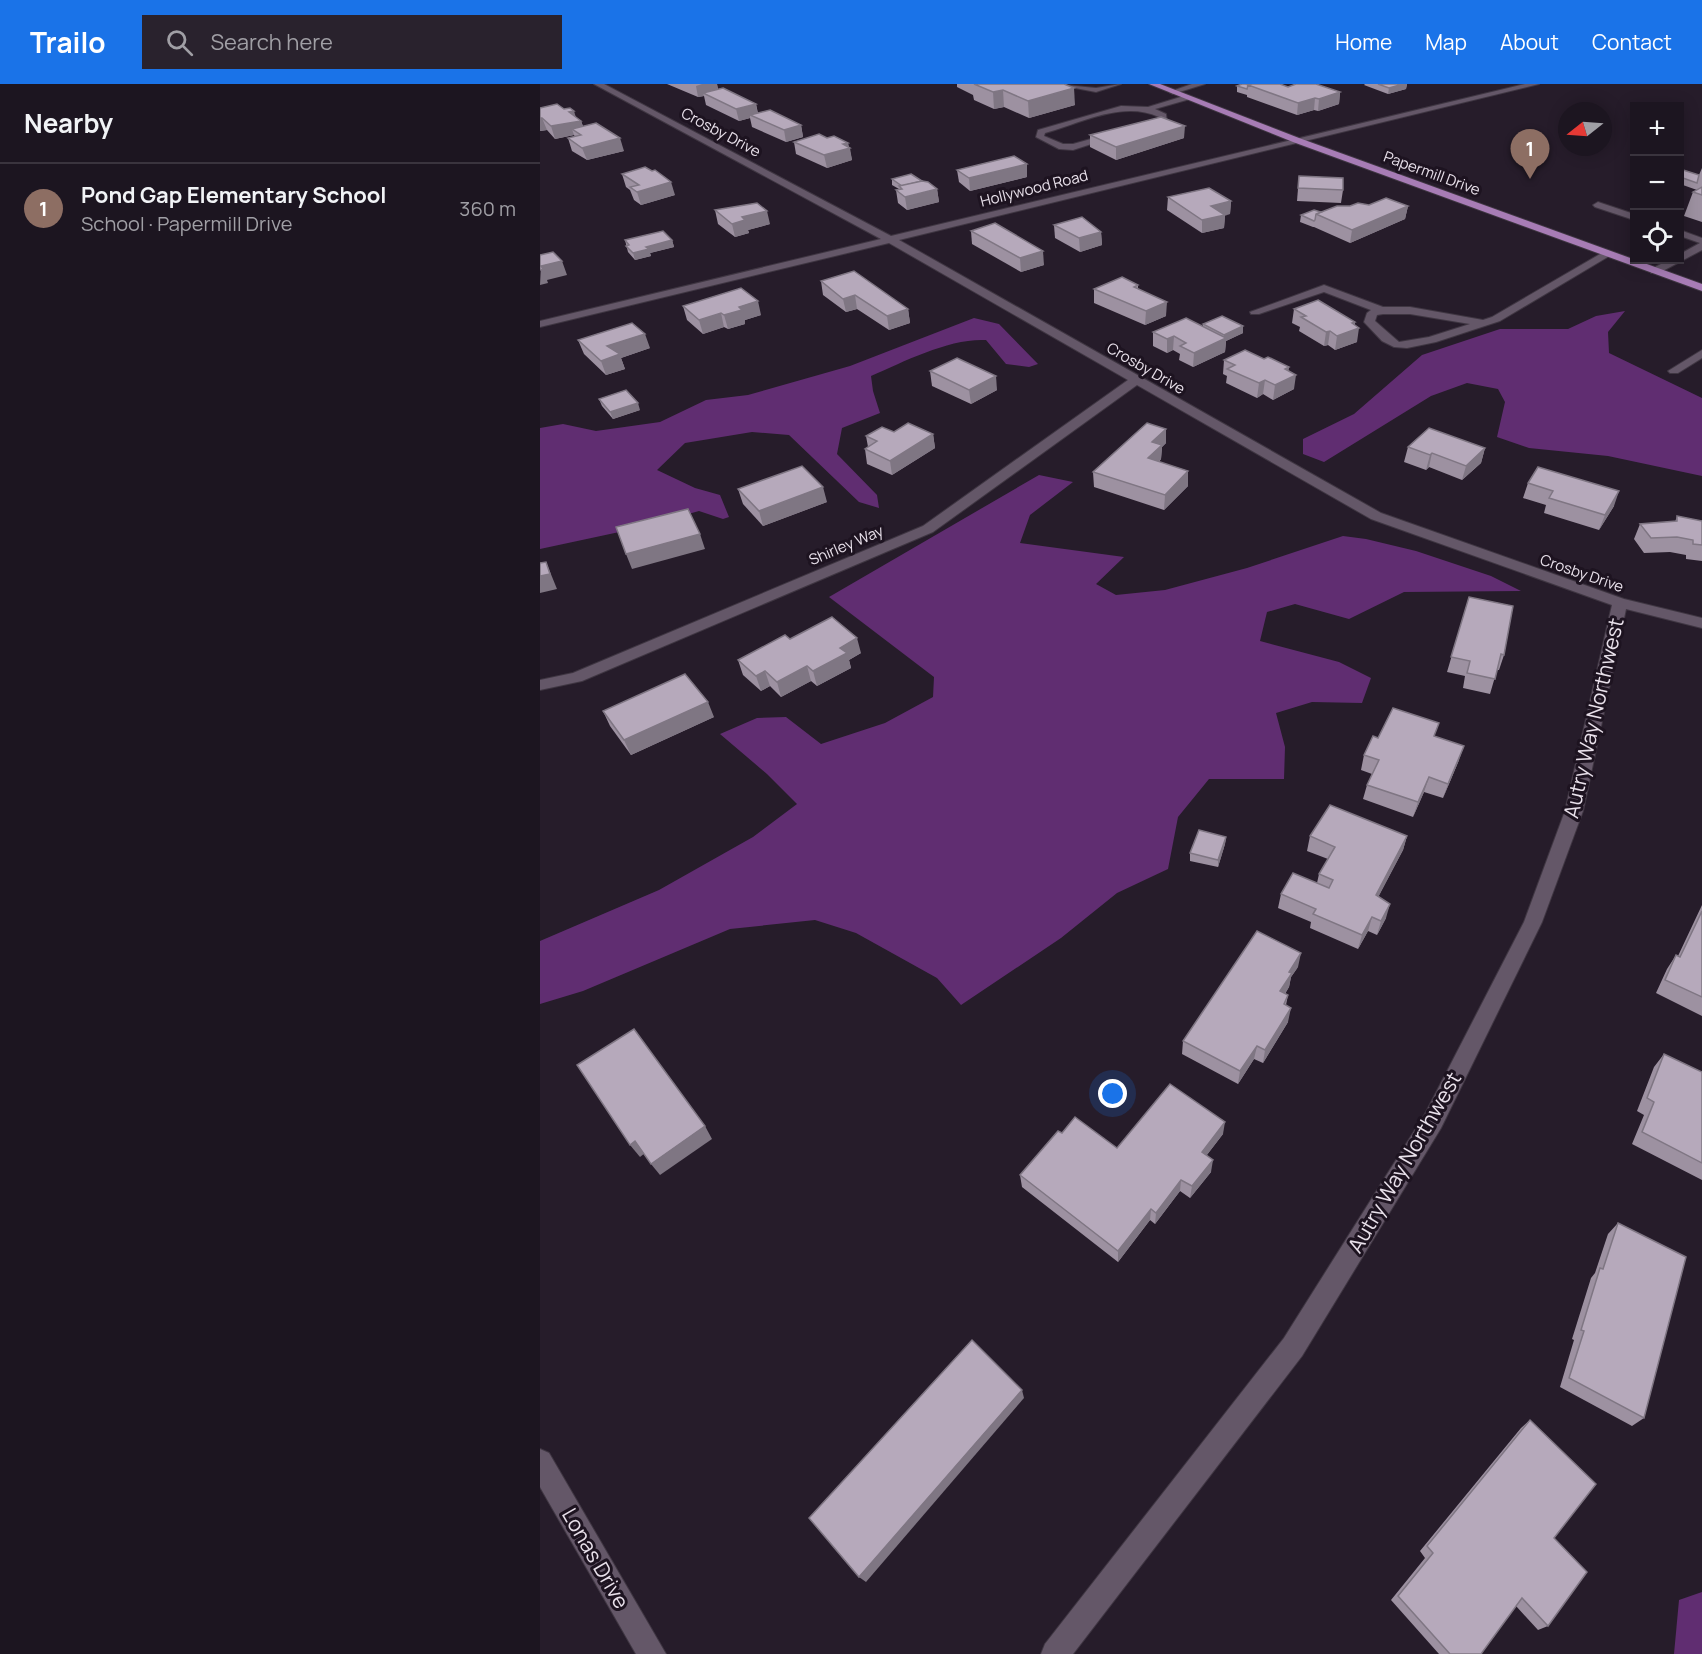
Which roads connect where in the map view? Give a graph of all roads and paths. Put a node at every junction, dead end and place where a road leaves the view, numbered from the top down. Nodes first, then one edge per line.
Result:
1 (598, 84) edge
2 (1058, 84) edge
3 (1117, 84) edge
4 (1201, 84) edge
5 (1535, 84) edge
6 (1158, 85) edge
7 (1173, 92) junction
8 (1187, 98) junction
9 (1148, 109) junction
10 (1130, 131) edge
11 (1119, 134) edge
12 (1296, 140) junction
13 (1598, 205) dead end
14 (1630, 215) edge
15 (1684, 235) edge
16 (889, 239) junction
17 (1702, 243) edge
18 (1607, 253) junction
19 (1684, 255) edge
20 (1668, 264) edge
21 (1655, 271) junction
22 (1702, 288) edge
23 (1381, 310) junction
24 (1255, 312) dead end
25 (1483, 323) junction
26 (540, 324) edge
27 (1702, 353) edge
28 (1674, 371) dead end
29 (1136, 380) junction
30 (1620, 603) junction
31 (1702, 623) edge
32 (540, 685) edge
33 (540, 1462) edge
34 (652, 1654) edge
35 (1055, 1654) edge

1 - 16 street, Crosby Drive
2 - 3 street
4 - 7 street
5 - 12 street, Hollywood Road
6 - 7 main road, Papermill Drive
7 - 8 main road, Papermill Drive
8 - 9 street
8 - 12 main road, Papermill Drive
9 - 10 street
9 - 11 street
12 - 16 street, Hollywood Road
12 - 18 main road, Papermill Drive
13 - 14 street
15 - 17 street
16 - 26 street, Hollywood Road
16 - 29 street, Crosby Drive
17 - 19 street
18 - 21 main road, Papermill Drive
18 - 25 street
20 - 21 street
21 - 22 main road, Papermill Drive
23 - 24 street
23 - 25 street
23 - 25 street
27 - 28 street
29 - 30 street, Crosby Drive
29 - 32 street, Shirley Way
30 - 31 street, Crosby Drive
30 - 35 street, Autry Way Northwest
33 - 34 street, Lonas Drive

